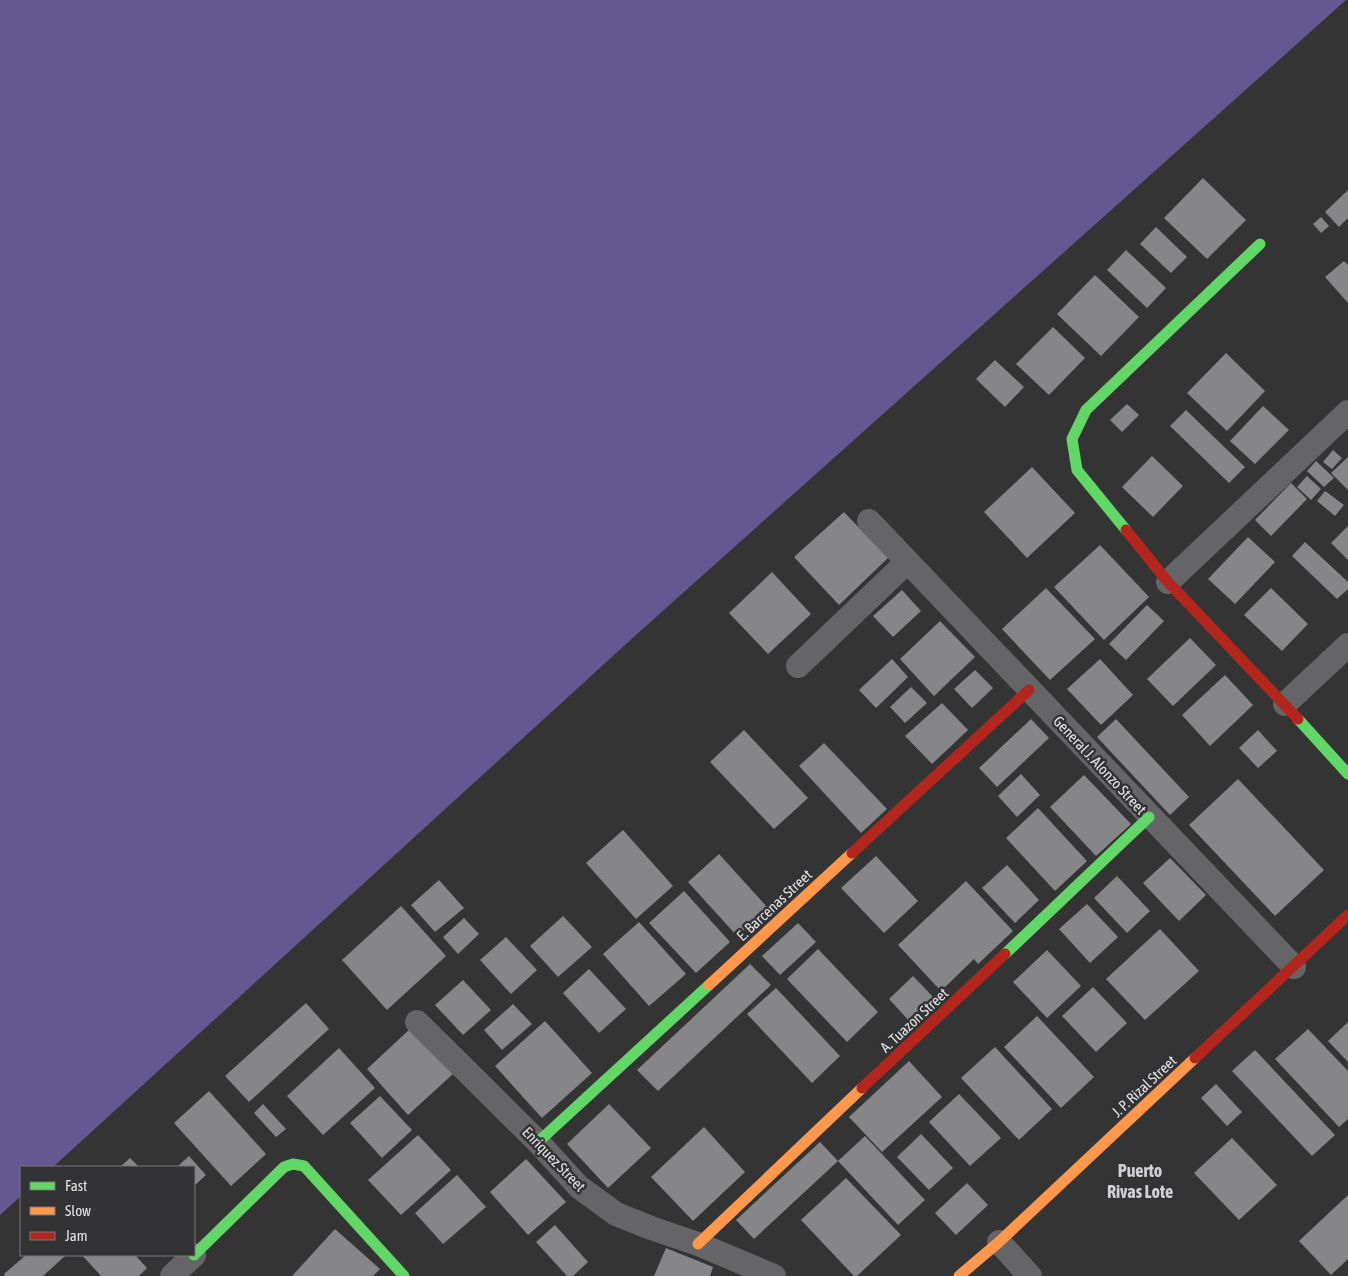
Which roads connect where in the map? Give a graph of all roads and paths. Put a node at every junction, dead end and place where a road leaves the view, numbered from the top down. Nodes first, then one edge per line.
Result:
1 (1260, 244) dead end
2 (1348, 412) edge
3 (869, 522) dead end
4 (907, 562) junction
5 (1168, 582) junction
6 (1348, 645) edge
7 (798, 666) dead end
8 (1029, 690) junction
9 (1285, 704) junction
10 (1348, 774) edge
11 (1150, 817) junction
12 (1348, 915) edge
13 (1294, 967) junction
14 (417, 1022) dead end
15 (538, 1142) junction
16 (999, 1242) junction
17 (698, 1244) junction
18 (195, 1254) edge
19 (193, 1256) edge
20 (172, 1276) edge
21 (404, 1276) edge
22 (774, 1276) edge
23 (959, 1276) edge
24 (1030, 1276) edge

1 - 5 street
2 - 5 street
3 - 4 street, General J. Alonzo Street
4 - 7 street
4 - 8 street, General J. Alonzo Street
5 - 9 street
6 - 9 street
8 - 11 street, General J. Alonzo Street
8 - 15 street, E. Barcenas Street
9 - 10 street
11 - 13 street, General J. Alonzo Street
11 - 17 street, A. Tuazon Street
12 - 13 street, J. P. Rizal Street
13 - 16 street, J. P. Rizal Street
14 - 15 street, Enriquez Street
15 - 17 street, Enriquez Street
16 - 23 street, J. P. Rizal Street
16 - 24 street
17 - 22 street, Enriquez Street
18 - 21 street
19 - 20 street

